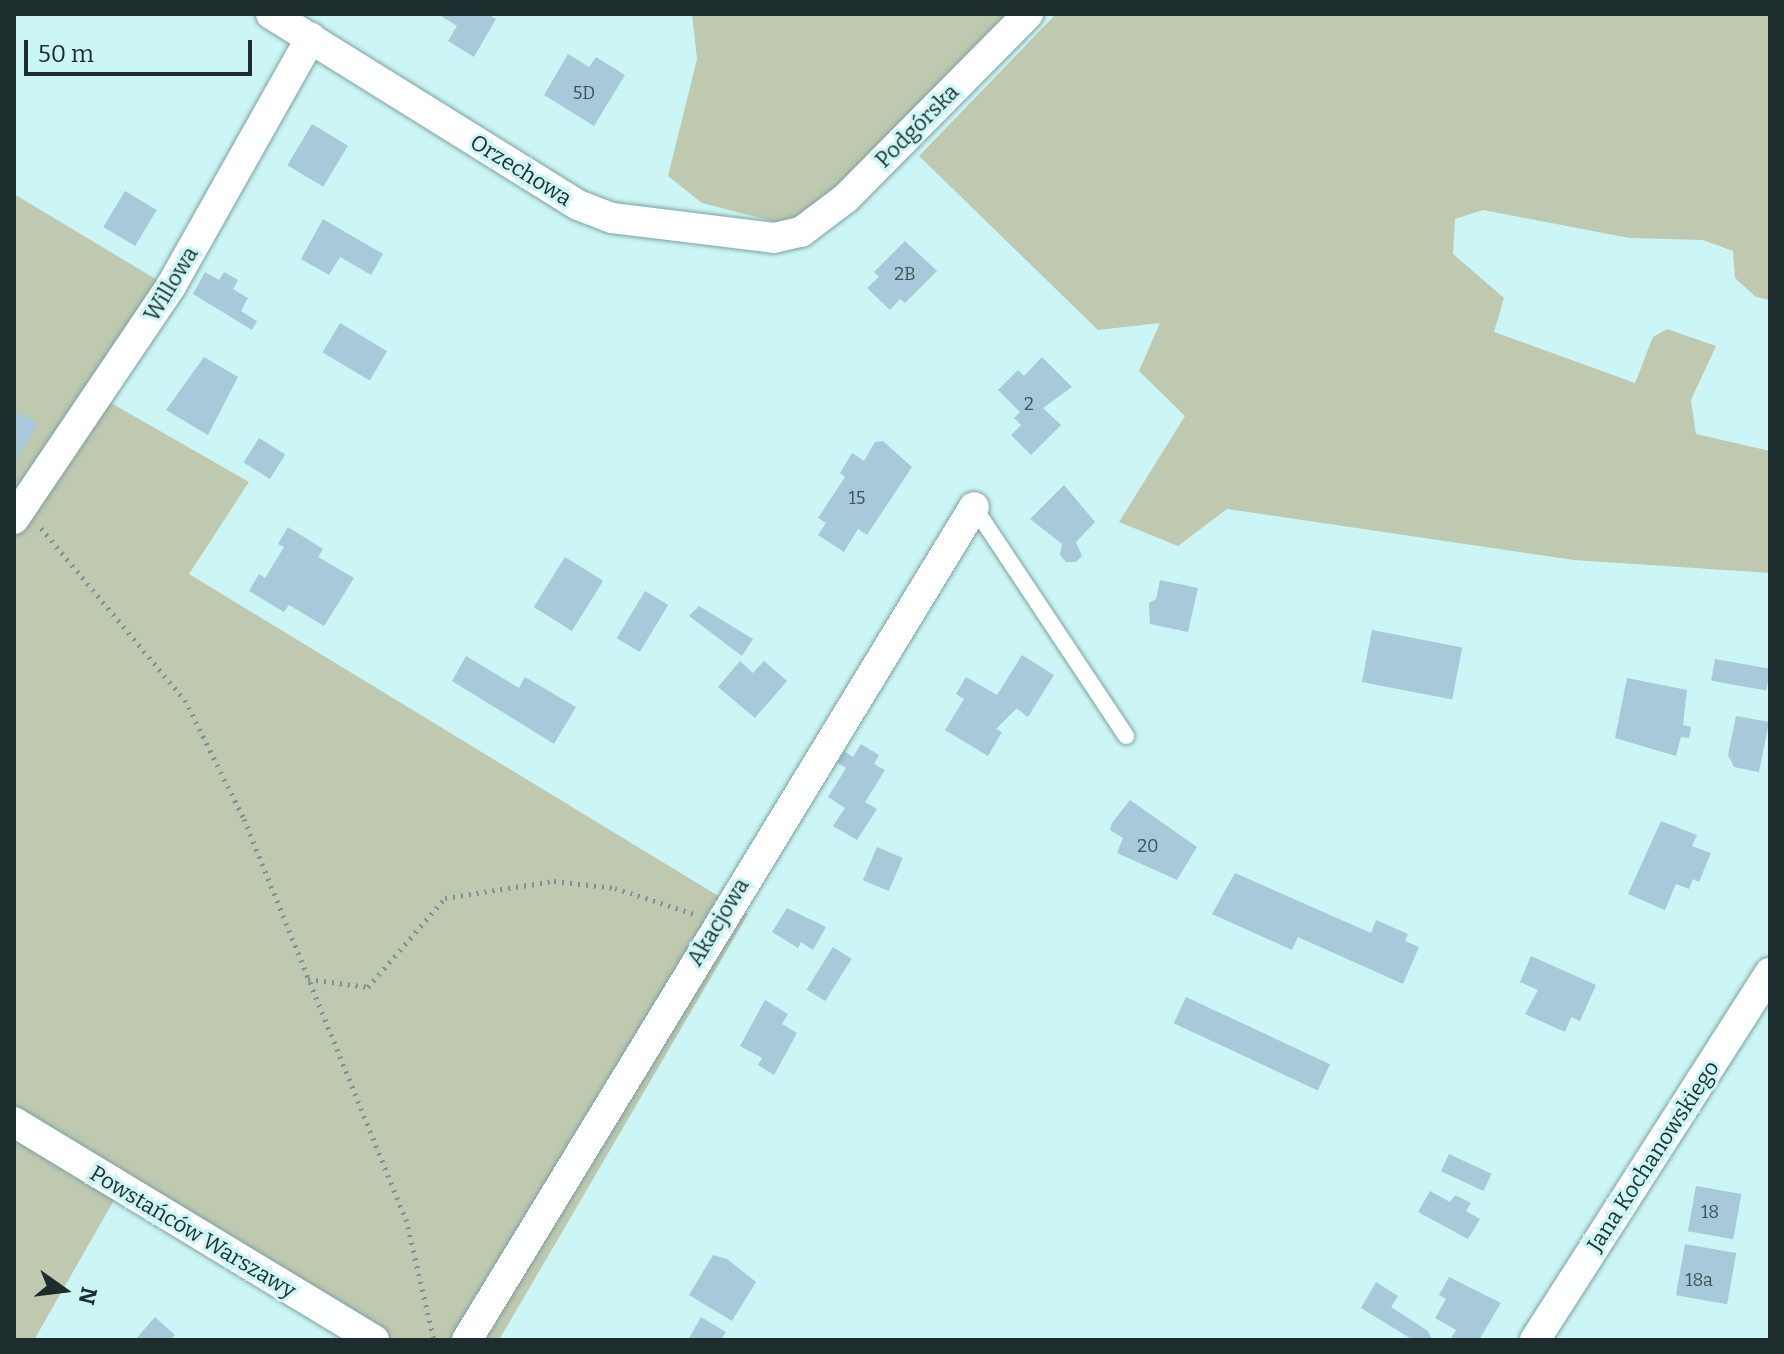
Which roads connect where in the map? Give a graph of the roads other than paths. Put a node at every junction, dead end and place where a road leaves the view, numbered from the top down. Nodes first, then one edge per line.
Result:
1 (271, 14) edge
2 (1028, 14) edge
3 (311, 38) junction
4 (801, 232) joint
5 (974, 507) joint
6 (18, 512) edge
7 (1126, 736) dead end
8 (1770, 973) edge
9 (14, 1122) edge
10 (374, 1340) edge
11 (467, 1340) edge
12 (1535, 1340) edge

1 - 3 street, Orzechowa
2 - 4 street, Podgórska
3 - 4 street, Orzechowa
3 - 6 street, Willowa
5 - 7 lane
5 - 11 street, Akacjowa
8 - 12 street, Jana Kochanowskiego
9 - 10 street, Powstańców Warszawy

